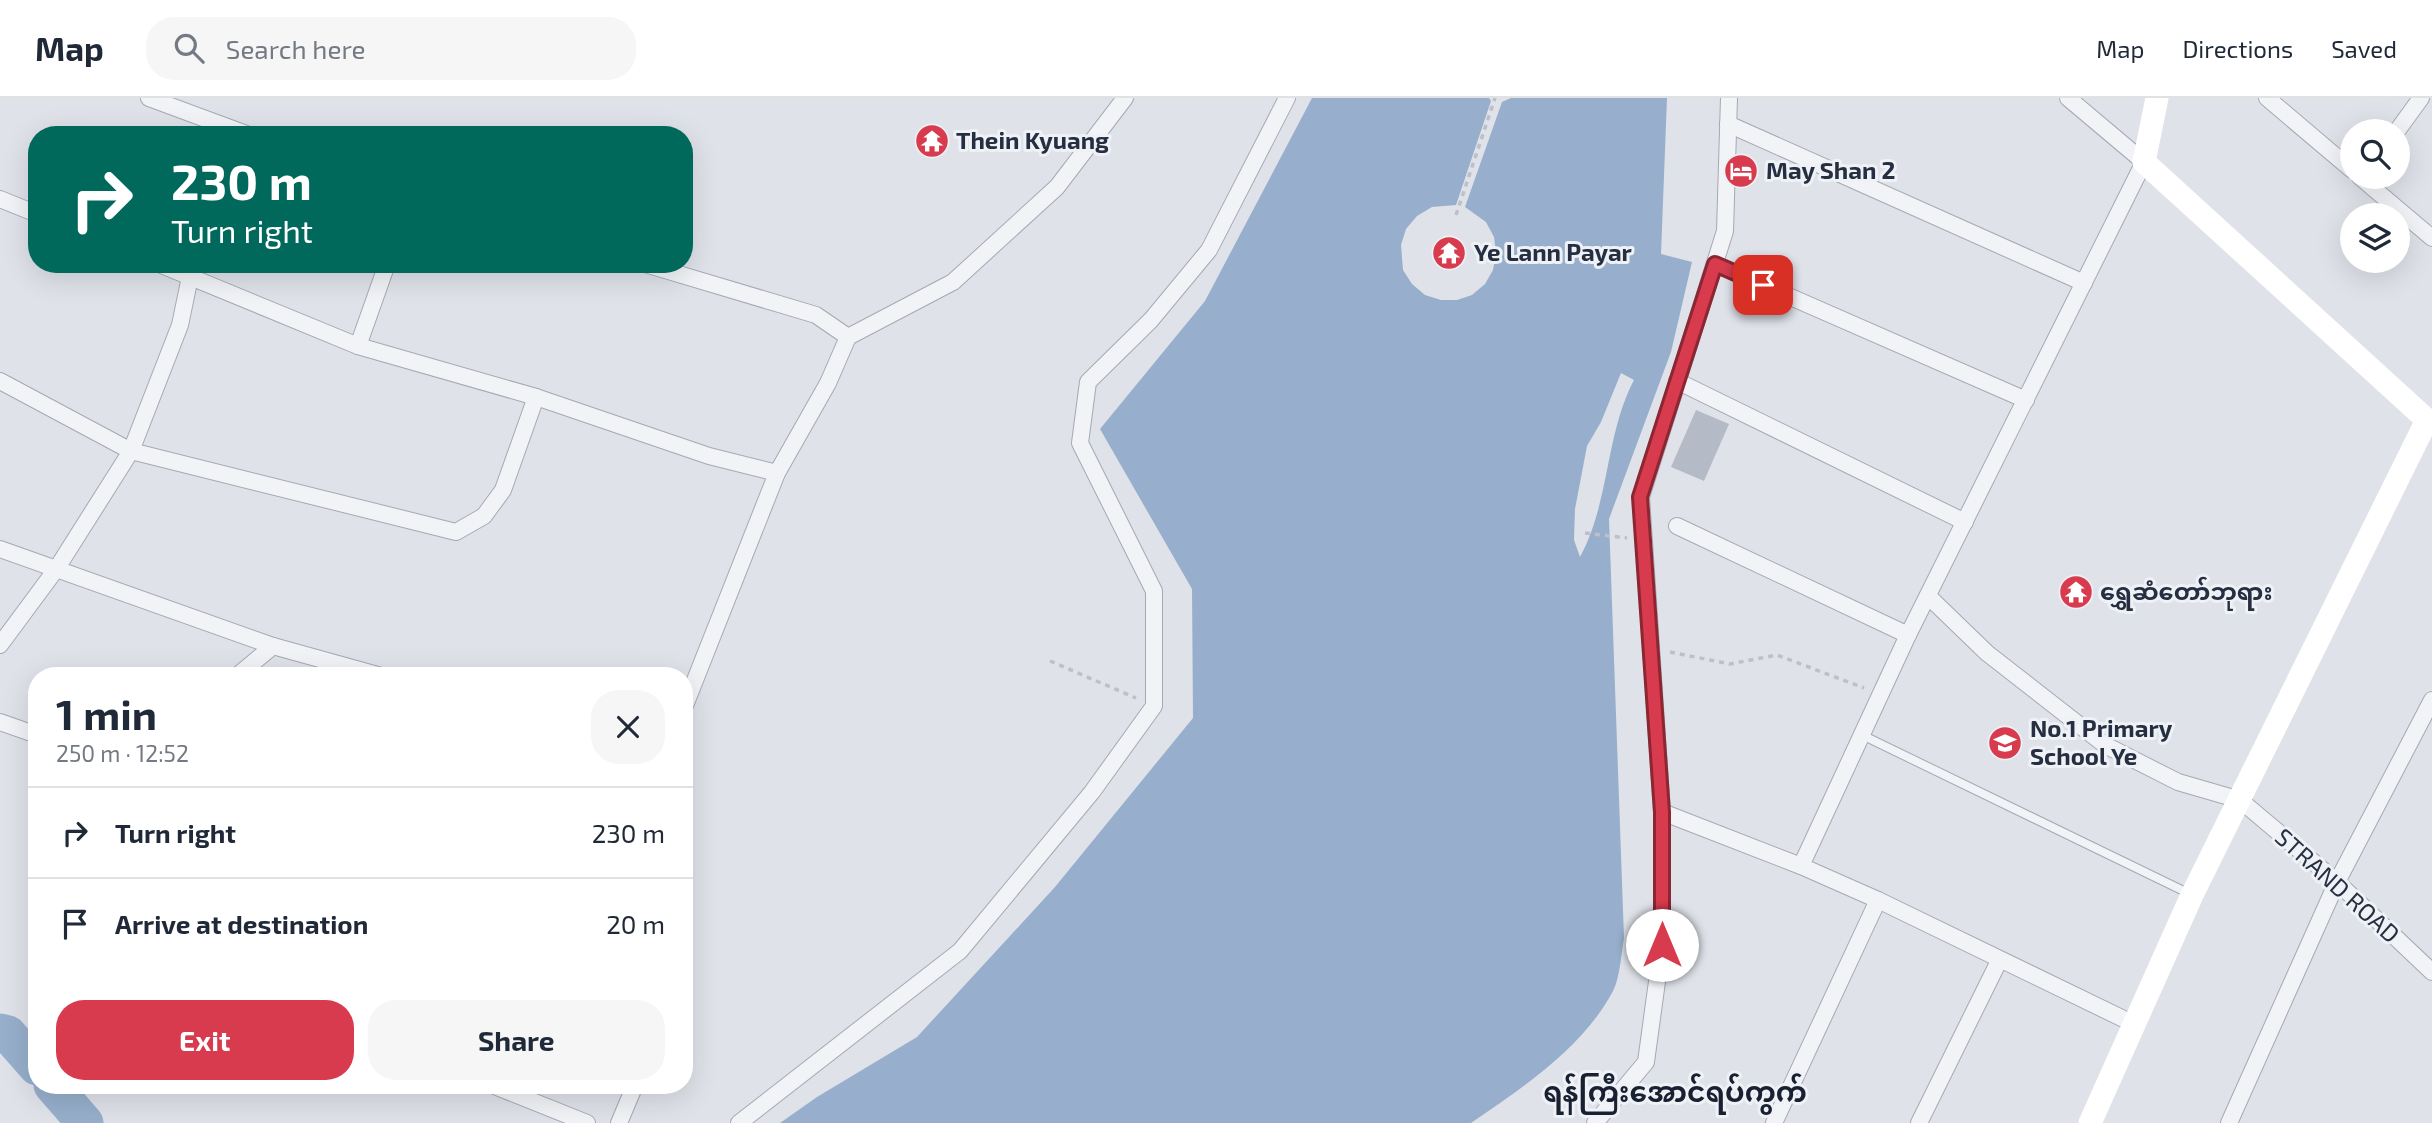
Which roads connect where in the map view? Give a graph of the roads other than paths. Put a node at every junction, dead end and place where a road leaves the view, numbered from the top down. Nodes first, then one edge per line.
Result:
1 (149, 98) edge
2 (1125, 98) edge
3 (1287, 98) edge
4 (1729, 98) edge
5 (2068, 98) edge
6 (2157, 98) edge
7 (2267, 98) edge
8 (2421, 98) edge
9 (2406, 119) edge
10 (1728, 124) junction
11 (225, 126) edge
12 (2340, 160) edge
13 (2144, 162) junction
14 (2374, 189) edge
15 (0, 199) edge
16 (28, 210) edge
17 (2432, 238) edge
18 (1715, 264) junction
19 (180, 273) edge
20 (384, 273) edge
21 (675, 273) edge
22 (190, 277) junction
23 (2084, 283) junction
24 (848, 337) junction
25 (358, 346) junction
26 (1677, 381) junction
27 (0, 382) edge
28 (536, 397) junction
29 (2026, 400) junction
30 (2430, 418) edge
31 (131, 451) junction
32 (777, 473) junction
33 (1965, 522) junction
34 (1677, 526) dead end
35 (0, 549) edge
36 (58, 568) junction
37 (1928, 596) junction
38 (1908, 635) junction
39 (0, 645) edge
40 (273, 646) junction
41 (248, 667) edge
42 (349, 667) edge
43 (693, 685) edge
44 (2432, 701) edge
45 (0, 722) edge
46 (28, 732) edge
47 (1862, 735) junction
48 (2240, 800) junction
49 (1662, 812) junction
50 (1801, 866) junction
51 (2337, 882) junction
52 (2192, 895) junction
53 (1878, 900) junction
54 (1999, 961) junction
55 (2431, 968) edge
56 (2134, 1024) junction
57 (514, 1094) edge
58 (631, 1094) edge
59 (587, 1123) edge
60 (619, 1123) edge
61 (739, 1123) edge
62 (1595, 1123) edge
63 (1774, 1123) edge
64 (1919, 1123) edge
65 (2090, 1123) edge
66 (2229, 1123) edge

1 - 11 street
2 - 24 street
3 - 61 street
4 - 10 street
5 - 13 street
6 - 13 street
7 - 12 street
8 - 9 street
10 - 18 street
10 - 23 street
13 - 23 street
13 - 30 street
14 - 17 street
15 - 16 street
18 - 26 street
18 - 29 street
19 - 22 street
20 - 25 street
21 - 24 street
22 - 25 street
22 - 31 street
23 - 29 street
24 - 32 street
25 - 28 street
26 - 33 street
26 - 49 street
27 - 31 street
28 - 31 street
28 - 32 street
29 - 33 street
30 - 48 street
31 - 36 street
32 - 43 street
33 - 37 street
34 - 38 street
35 - 36 street
36 - 39 street
36 - 40 street
37 - 38 street
37 - 48 street
38 - 47 street
40 - 41 street
40 - 42 street
44 - 51 street
45 - 46 street
47 - 50 street
47 - 52 lane
48 - 51 street, STRAND ROAD
48 - 52 street
49 - 50 street
49 - 62 street
50 - 53 street
51 - 55 street, STRAND ROAD
51 - 66 street
52 - 56 street
53 - 54 street
53 - 63 street
54 - 56 street
54 - 64 street
56 - 65 street
57 - 59 street
58 - 60 street

